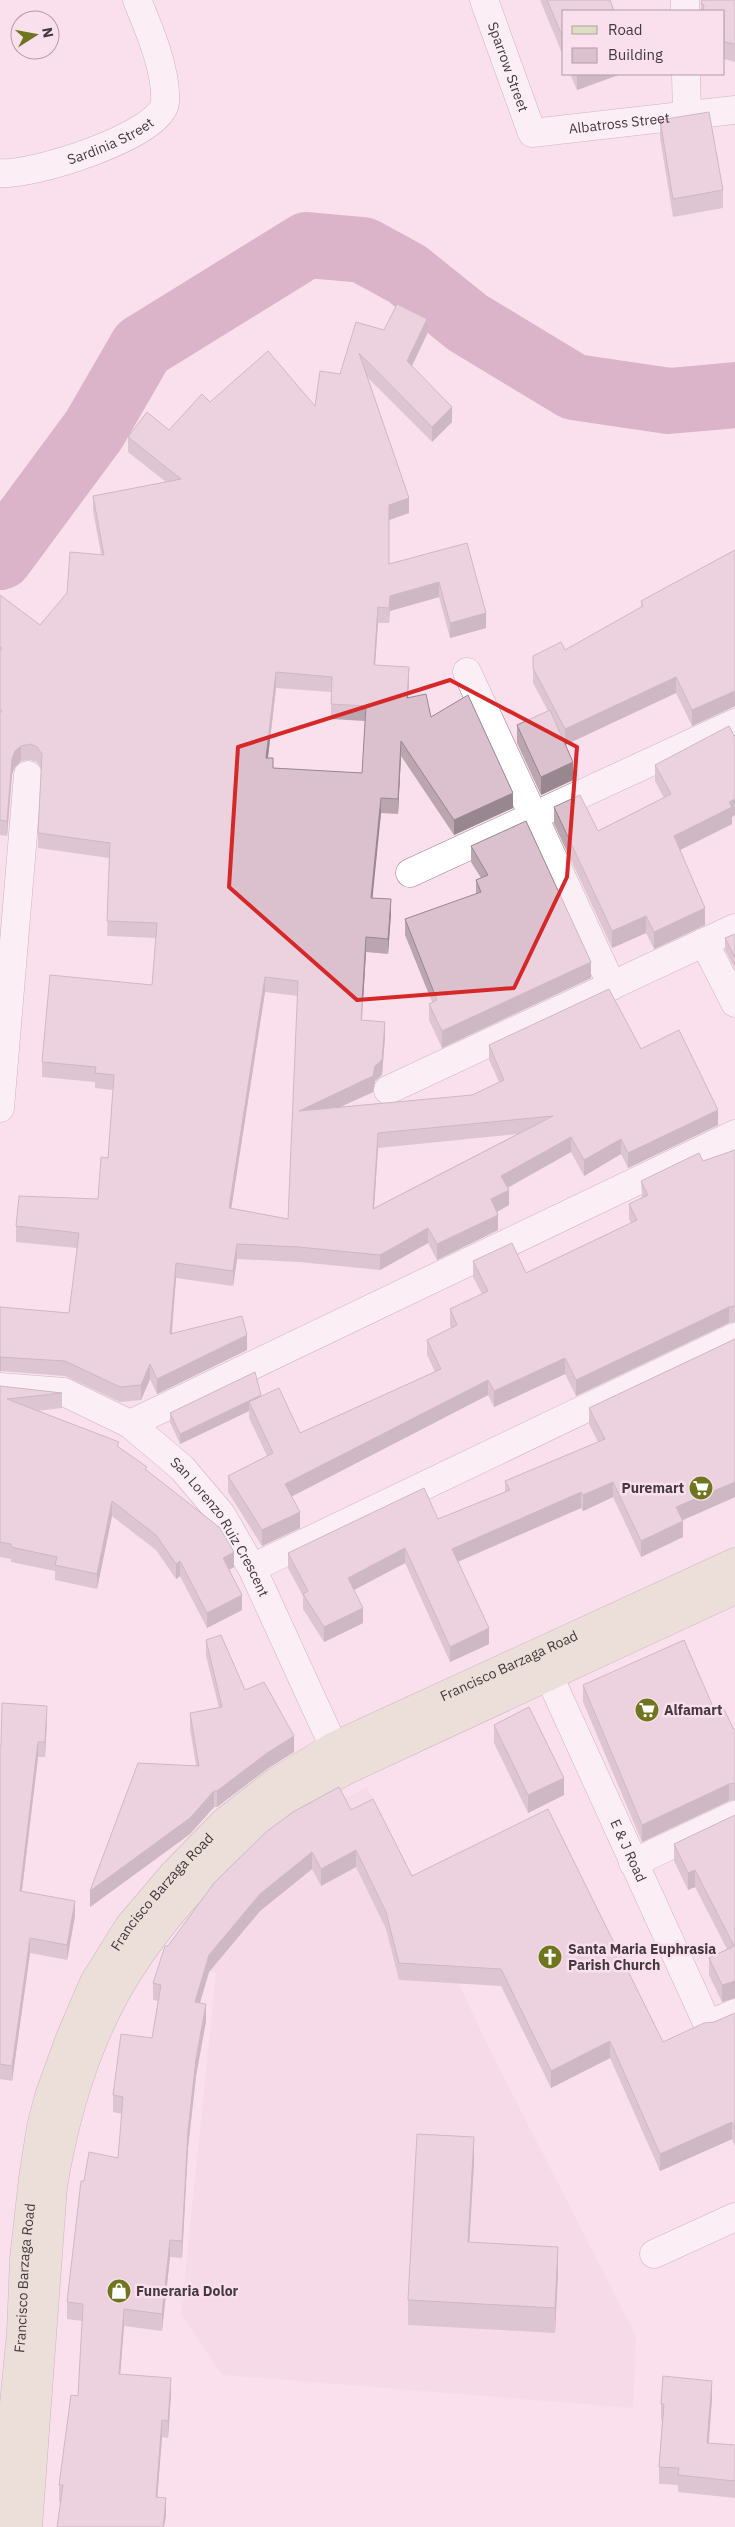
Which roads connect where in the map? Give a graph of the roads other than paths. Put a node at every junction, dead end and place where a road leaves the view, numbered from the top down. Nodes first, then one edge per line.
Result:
1 (137, 0) edge
2 (484, 0) edge
3 (686, 75) edge
4 (735, 110) edge
5 (687, 117) junction
6 (532, 133) joint
7 (1, 173) edge
8 (467, 672) dead end
9 (735, 723) edge
10 (28, 775) dead end
11 (534, 816) junction
12 (410, 873) dead end
13 (735, 928) edge
14 (704, 942) junction
15 (612, 986) junction
16 (735, 1004) edge
17 (388, 1090) dead end
18 (0, 1108) edge
19 (735, 1134) edge
20 (735, 1336) edge
21 (0, 1387) edge
22 (130, 1424) junction
23 (735, 1562) edge
24 (252, 1568) junction
25 (735, 1590) edge
26 (538, 1653) junction
27 (548, 1678) junction
28 (334, 1746) junction
29 (345, 1771) junction
30 (735, 1815) edge
31 (633, 1863) junction
32 (735, 2013) edge
33 (735, 2217) edge
34 (654, 2254) dead end
35 (4, 2451) edge
36 (2, 2527) edge
37 (28, 2527) edge

1 - 7 street, Sardinia Street
2 - 6 street, Sparrow Street
3 - 5 street
4 - 5 street, Albatross Street
5 - 6 street, Albatross Street
8 - 11 street
9 - 11 street
10 - 18 street
11 - 12 street
11 - 15 street
13 - 14 street
14 - 15 street
14 - 16 street
15 - 17 street
19 - 22 street
20 - 24 street
21 - 22 street, San Lorenzo Ruiz Crescent
22 - 24 street, San Lorenzo Ruiz Crescent
23 - 26 street, Francisco Barzaga Road
24 - 28 street, San Lorenzo Ruiz Crescent
25 - 27 street, Francisco Barzaga Road
26 - 27 street, E & J Road
26 - 28 street, Francisco Barzaga Road
27 - 29 street, Francisco Barzaga Road
27 - 31 street, E & J Road
28 - 29 street, San Lorenzo Ruiz Crescent
28 - 35 street, Francisco Barzaga Road
29 - 37 street, Francisco Barzaga Road
30 - 31 street
31 - 32 street, E & J Road
33 - 34 street
35 - 36 street, Francisco Barzaga Road

